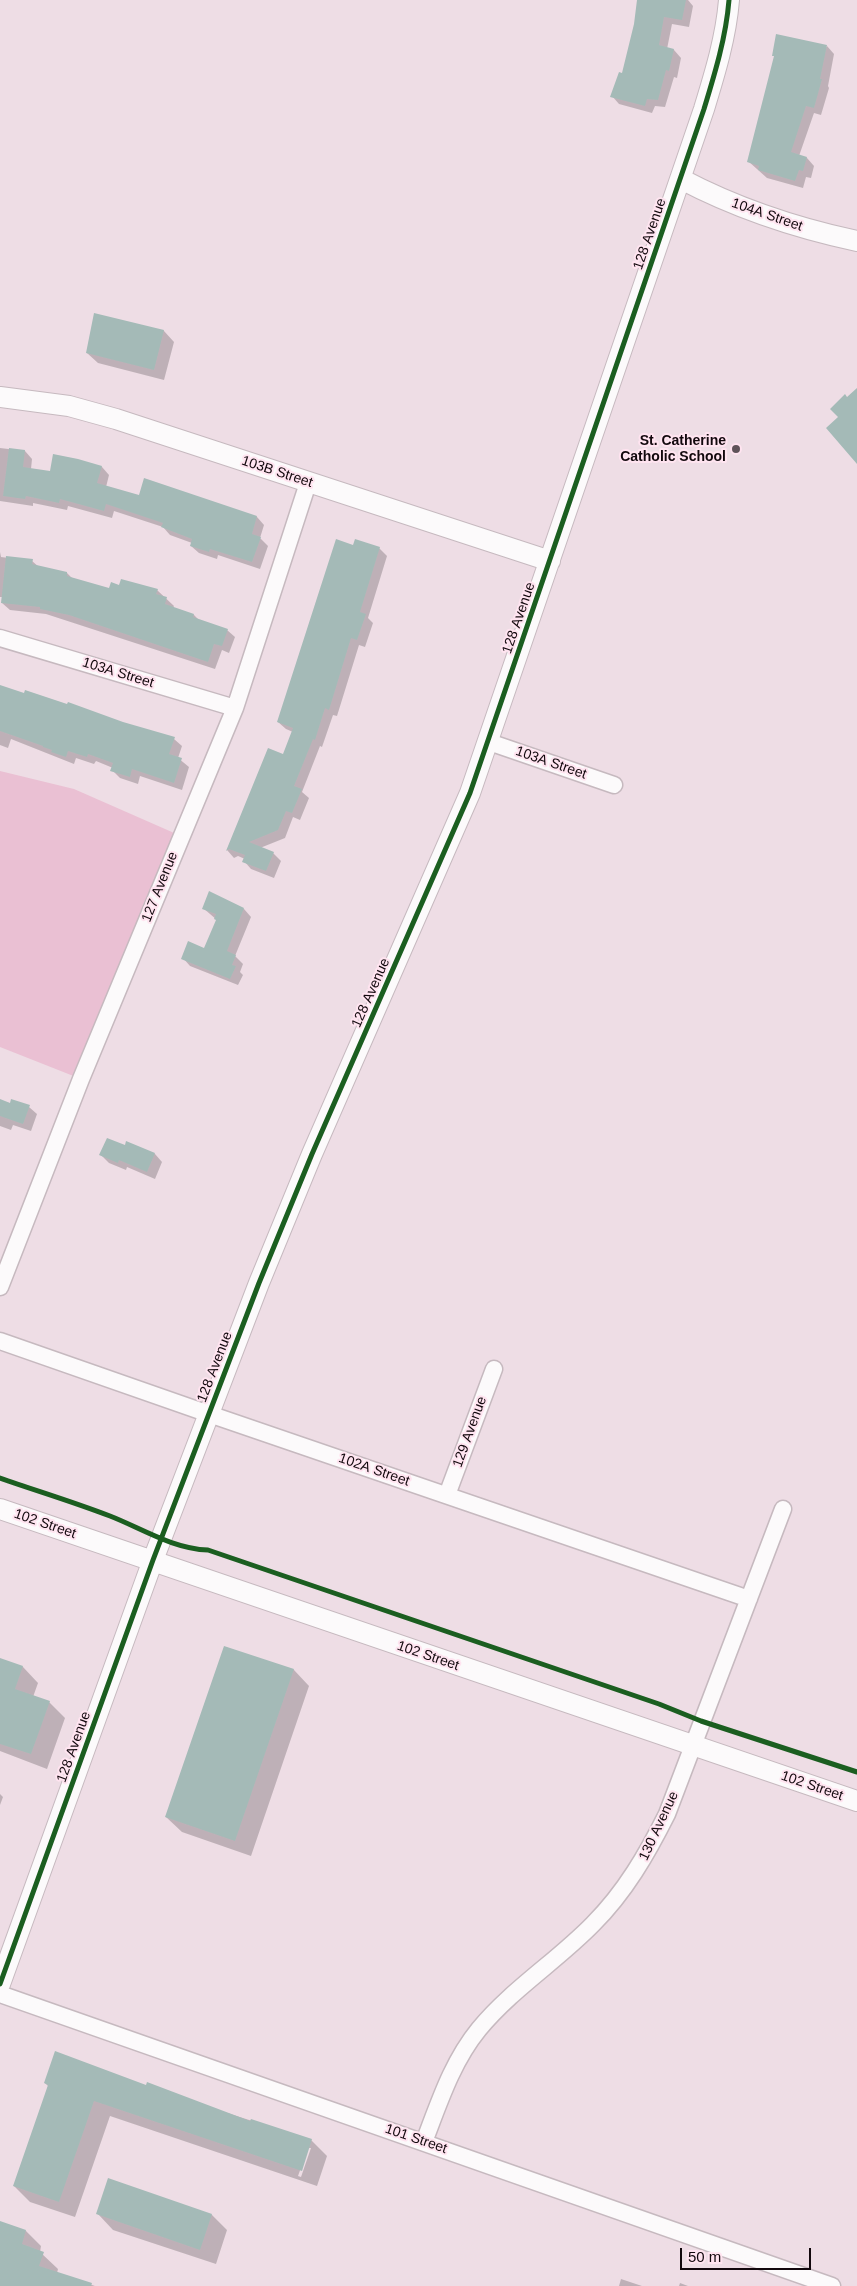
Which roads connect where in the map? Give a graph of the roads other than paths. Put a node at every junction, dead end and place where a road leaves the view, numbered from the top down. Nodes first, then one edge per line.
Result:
1 (729, 0) edge
2 (681, 179) junction
3 (857, 242) edge
4 (0, 397) edge
5 (308, 483) junction
6 (550, 561) junction
7 (0, 638) edge
8 (235, 708) junction
9 (488, 742) junction
10 (614, 785) dead end
11 (0, 1287) edge
12 (0, 1340) edge
13 (494, 1369) dead end
14 (209, 1414) junction
15 (447, 1495) junction
16 (0, 1509) edge
17 (783, 1509) dead end
18 (153, 1560) junction
19 (749, 1599) junction
20 (692, 1746) junction
21 (857, 1801) edge
22 (0, 1984) edge
23 (0, 1994) edge
24 (424, 2142) junction
25 (832, 2286) edge

1 - 2 street, 128 Avenue
2 - 3 street, 104A Street
2 - 6 street, 128 Avenue
4 - 5 street, 103B Street
5 - 6 street, 103B Street
5 - 8 street, 127 Avenue
6 - 9 street, 128 Avenue
7 - 8 street, 103A Street
8 - 11 street, 127 Avenue
9 - 10 street, 103A Street
9 - 14 street, 128 Avenue
12 - 14 street, 102A Street
13 - 15 street, 129 Avenue
14 - 15 street, 102A Street
14 - 18 street, 128 Avenue
15 - 19 street, 102A Street
16 - 18 street, 102 Street
17 - 19 street, 130 Avenue
18 - 20 street, 102 Street
18 - 22 street, 128 Avenue
19 - 20 street, 130 Avenue
20 - 21 street, 102 Street
20 - 24 street, 130 Avenue
23 - 24 street, 101 Street
24 - 25 street, 101 Street

